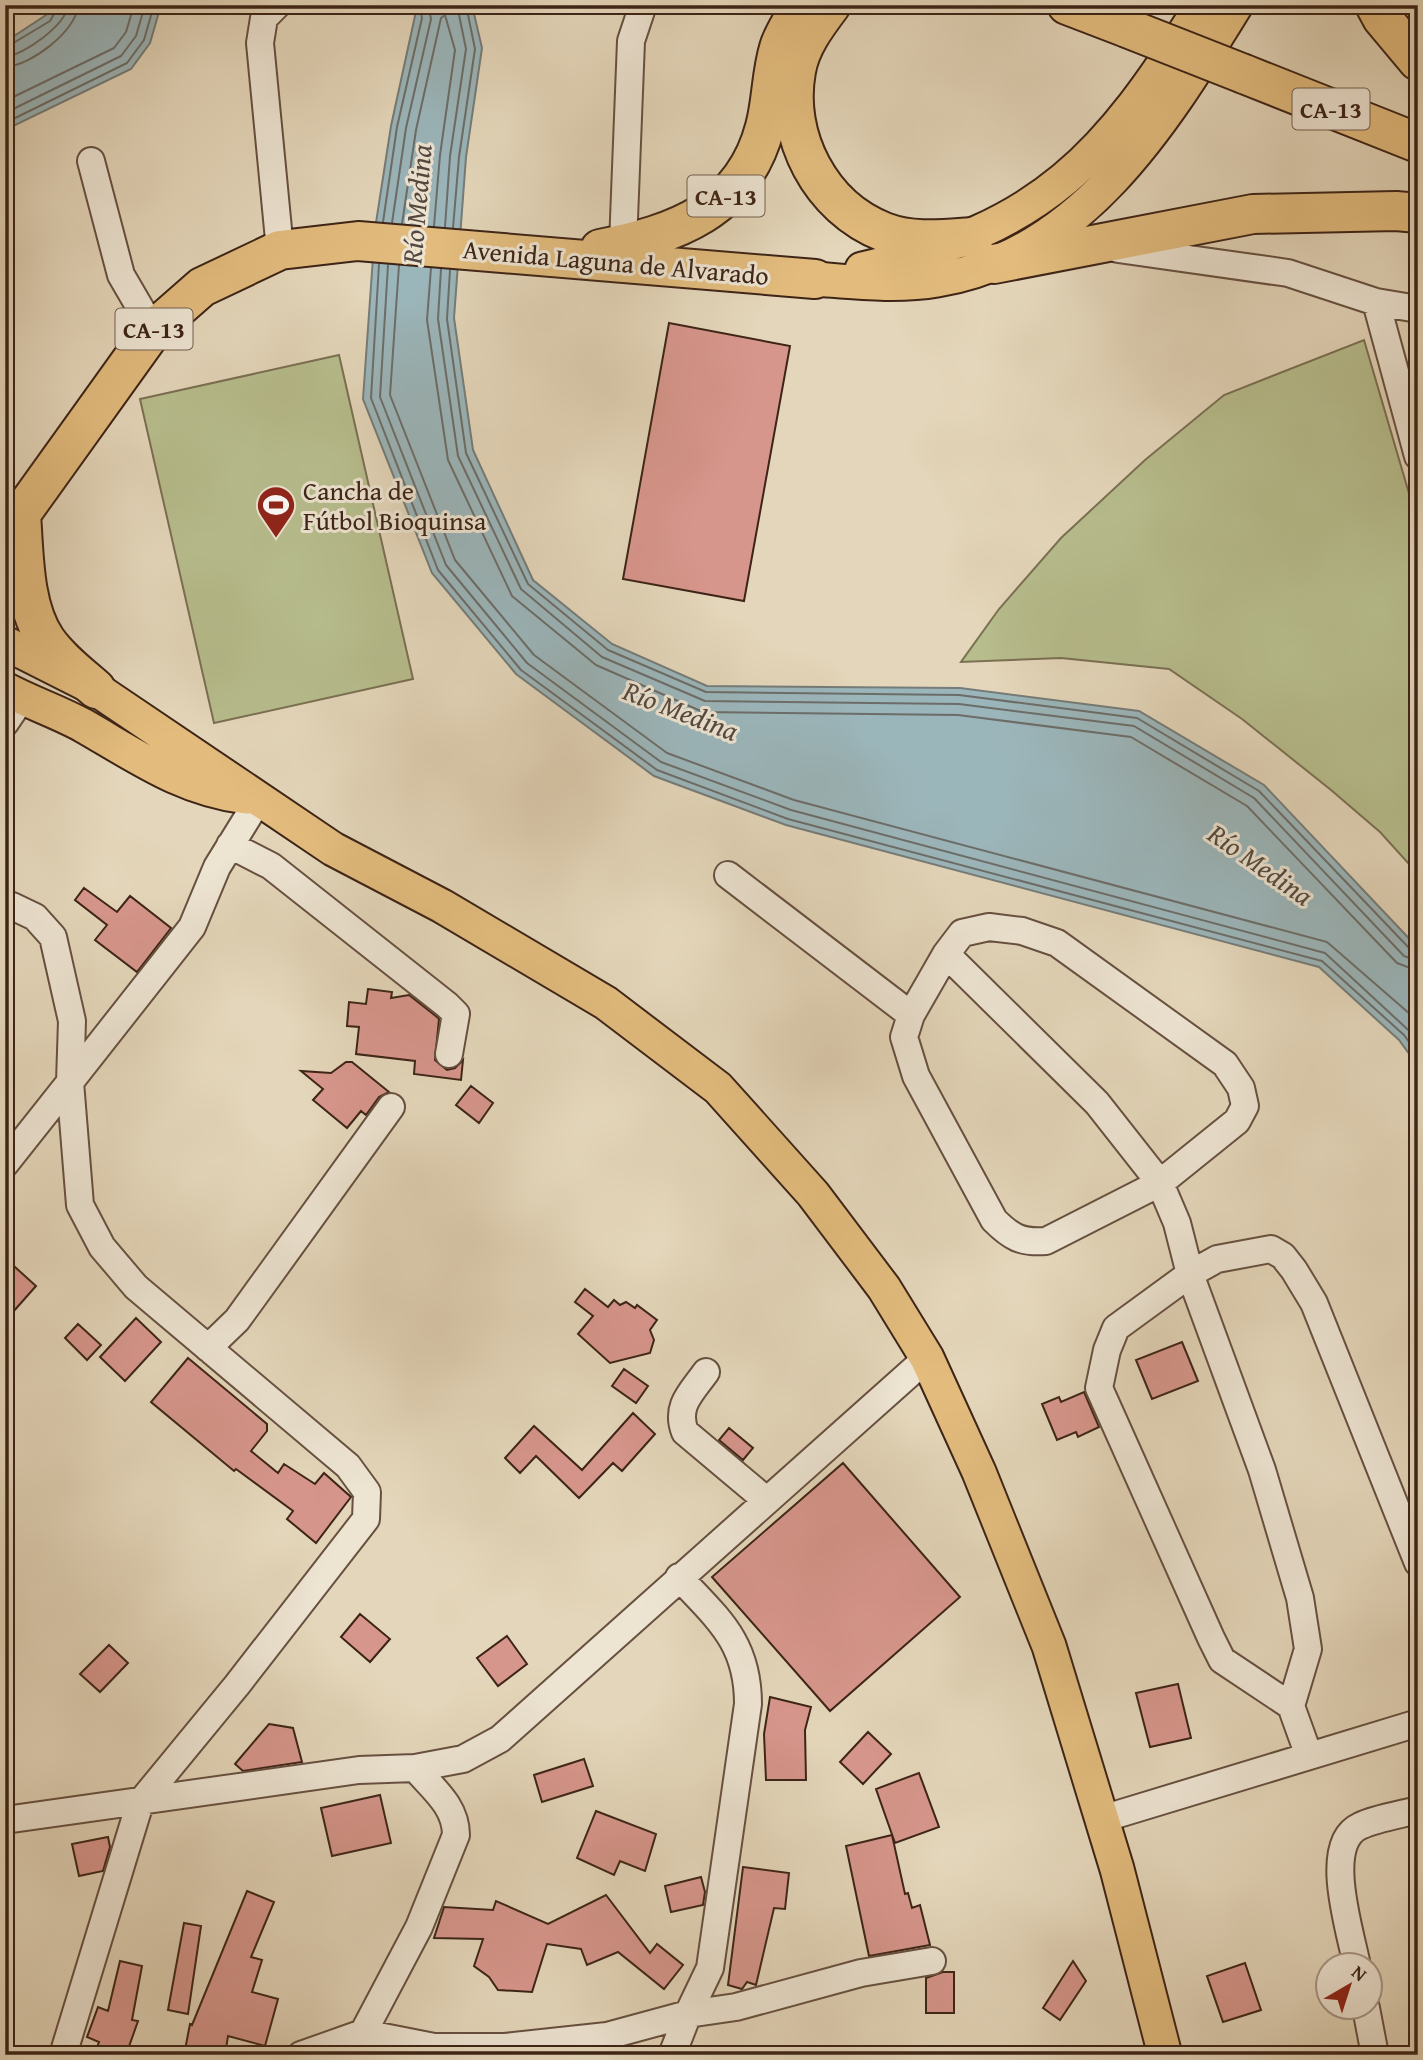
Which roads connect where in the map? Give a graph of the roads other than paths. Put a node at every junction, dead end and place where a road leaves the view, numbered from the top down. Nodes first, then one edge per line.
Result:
1 (277, 5) edge
2 (643, 5) edge
3 (801, 5) edge
4 (831, 5) edge
5 (1068, 5) edge
6 (1202, 5) edge
7 (1236, 5) edge
8 (1375, 5) edge
9 (1131, 14) edge
10 (1418, 61) edge
11 (1249, 65) junction
12 (1418, 120) edge
13 (1418, 143) edge
14 (91, 161) dead end
15 (1418, 213) edge
16 (623, 244) junction
17 (1092, 245) junction
18 (280, 250) junction
19 (984, 250) junction
20 (514, 253) junction
21 (816, 279) joint
22 (1376, 302) junction
23 (1418, 309) edge
24 (153, 330) junction
25 (1418, 456) edge
26 (10, 525) edge
27 (5, 643) edge
28 (96, 689) junction
29 (11, 704) edge
30 (259, 799) junction
31 (230, 845) junction
32 (729, 875) dead end
33 (5, 906) edge
34 (946, 954) junction
35 (911, 1016) junction
36 (449, 1054) dead end
37 (70, 1082) junction
38 (391, 1107) dead end
39 (5, 1164) edge
40 (1160, 1182) junction
41 (1190, 1274) junction
42 (208, 1348) junction
43 (927, 1358) junction
44 (706, 1372) dead end
45 (766, 1500) junction
46 (1418, 1563) edge
47 (679, 1577) junction
48 (1291, 1706) junction
49 (1418, 1723) edge
50 (1309, 1756) junction
51 (415, 1768) junction
52 (140, 1803) junction
53 (1418, 1810) edge
54 (1102, 1819) junction
55 (5, 1820) edge
56 (1355, 1952) edge
57 (932, 1961) dead end
58 (688, 2014) junction
59 (1369, 2022) edge
60 (363, 2033) junction
61 (63, 2055) edge
62 (301, 2055) edge
63 (672, 2055) edge
64 (1165, 2055) edge
65 (1375, 2055) edge

1 - 18 street
2 - 16 street
3 - 16 highway, CA-13
4 - 19 highway
5 - 9 highway
6 - 19 main road, Avenida Laguna de Alvarado
7 - 19 main road, Avenida Laguna de Alvarado
8 - 10 highway
9 - 11 highway, CA-13
11 - 12 highway, CA-13
11 - 13 highway, CA-13
14 - 24 street
15 - 17 highway
16 - 20 highway, CA-13
17 - 19 highway
17 - 22 street
18 - 20 highway, Avenida Laguna de Alvarado / CA-13
18 - 24 highway, Avenida Laguna de Alvarado / CA-13
19 - 21 main road, Avenida Laguna de Alvarado
20 - 21 highway, Avenida Laguna de Alvarado / CA-13
22 - 23 street
22 - 25 street
24 - 26 highway, Avenida Laguna de Alvarado / CA-13
26 - 28 highway
27 - 28 main road
28 - 30 main road
29 - 30 main road
30 - 31 street
30 - 43 main road
31 - 36 street
31 - 37 street
32 - 35 street
33 - 37 street
34 - 35 street
34 - 40 street
34 - 40 street
35 - 40 street
37 - 39 street
37 - 42 street
38 - 42 street
40 - 41 street
41 - 46 street
41 - 48 street
41 - 48 street
42 - 52 street
43 - 45 street
43 - 54 main road
44 - 45 street
45 - 47 street
47 - 51 street
47 - 58 street
48 - 50 street
49 - 50 street
50 - 54 street
51 - 52 street
51 - 60 street
52 - 55 street
52 - 61 street
53 - 56 street
54 - 64 main road
57 - 58 street
58 - 60 street
58 - 63 street
59 - 65 street
60 - 62 street

